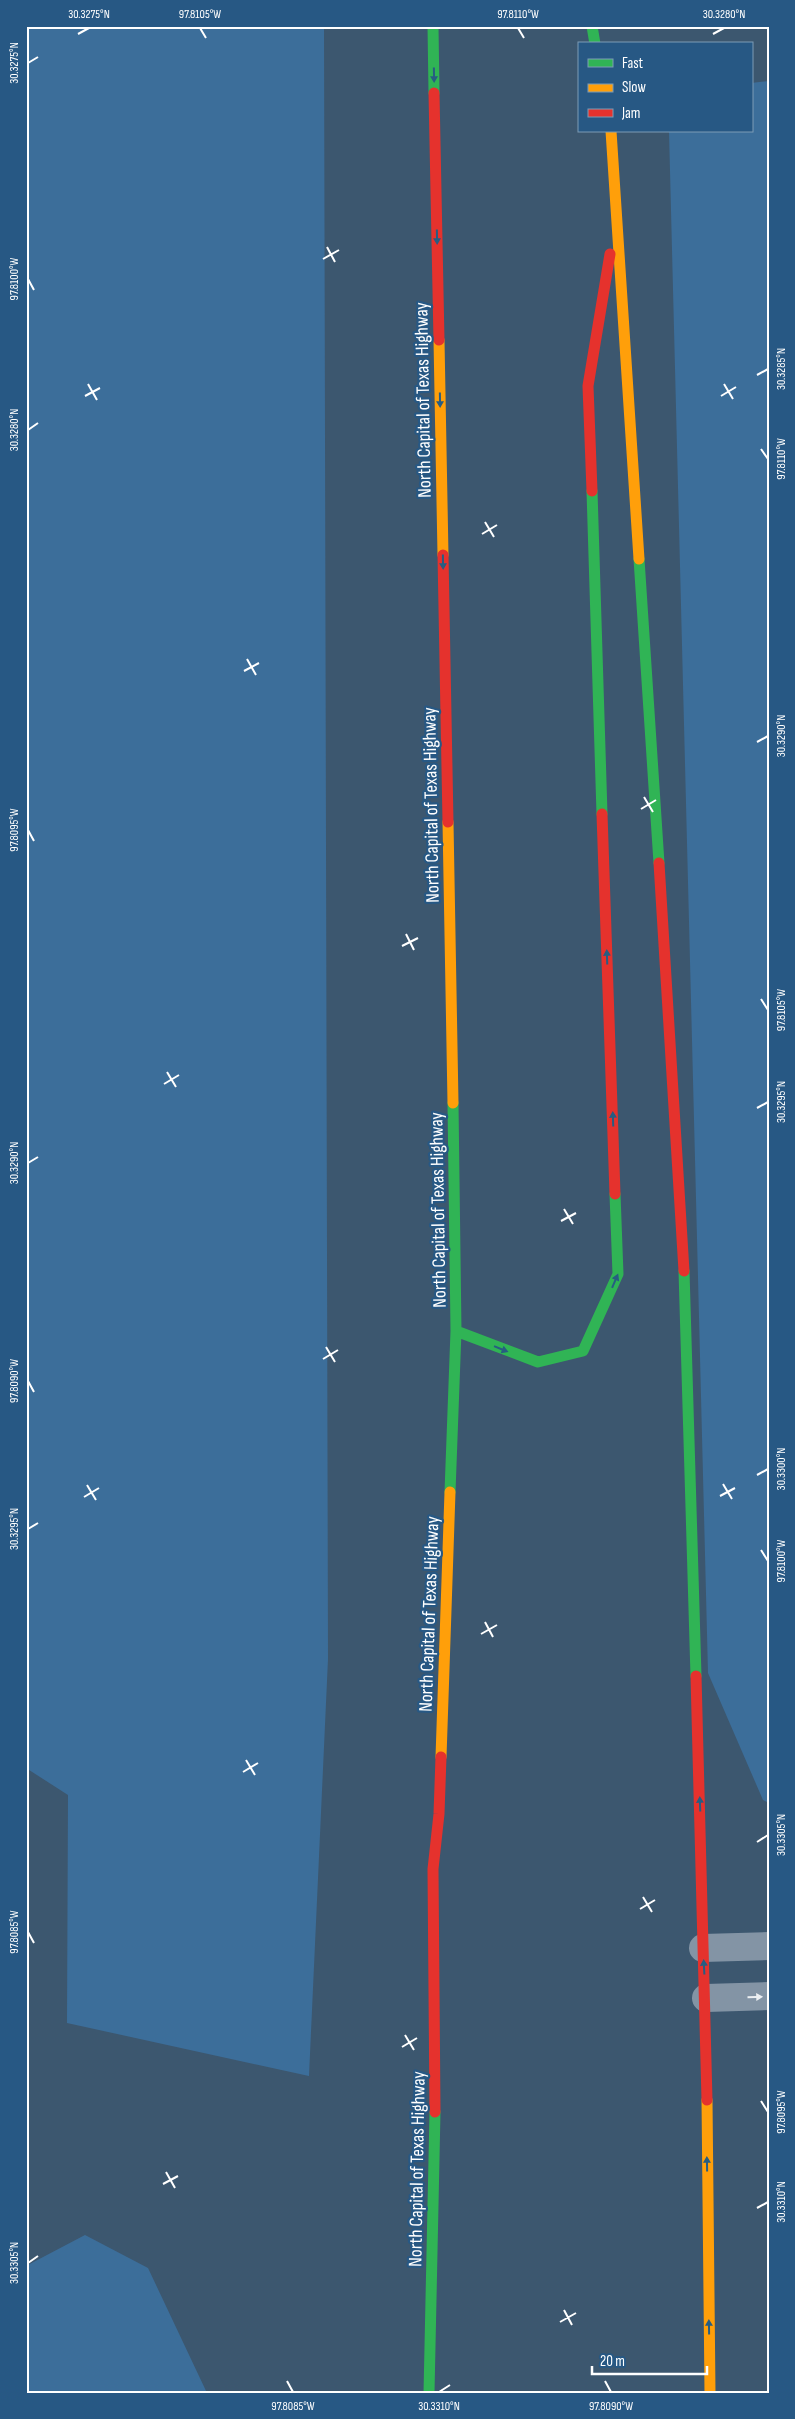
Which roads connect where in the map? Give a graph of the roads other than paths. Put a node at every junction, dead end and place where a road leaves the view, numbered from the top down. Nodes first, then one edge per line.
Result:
1 (433, 26) edge
2 (592, 26) edge
3 (595, 42) edge
4 (611, 132) edge
5 (618, 208) junction
6 (456, 1331) junction
7 (769, 1946) edge
8 (703, 1948) junction
9 (769, 1996) edge
10 (706, 1998) junction
11 (429, 2393) edge
12 (710, 2393) edge

1 -> 6 highway, North Capital of Texas Highway
2 - 3 highway
4 - 5 highway
6 -> 5 highway
8 -> 5 highway
6 - 11 highway, North Capital of Texas Highway
7 - 8 street
10 -> 8 highway
10 -> 9 street
12 -> 10 highway

